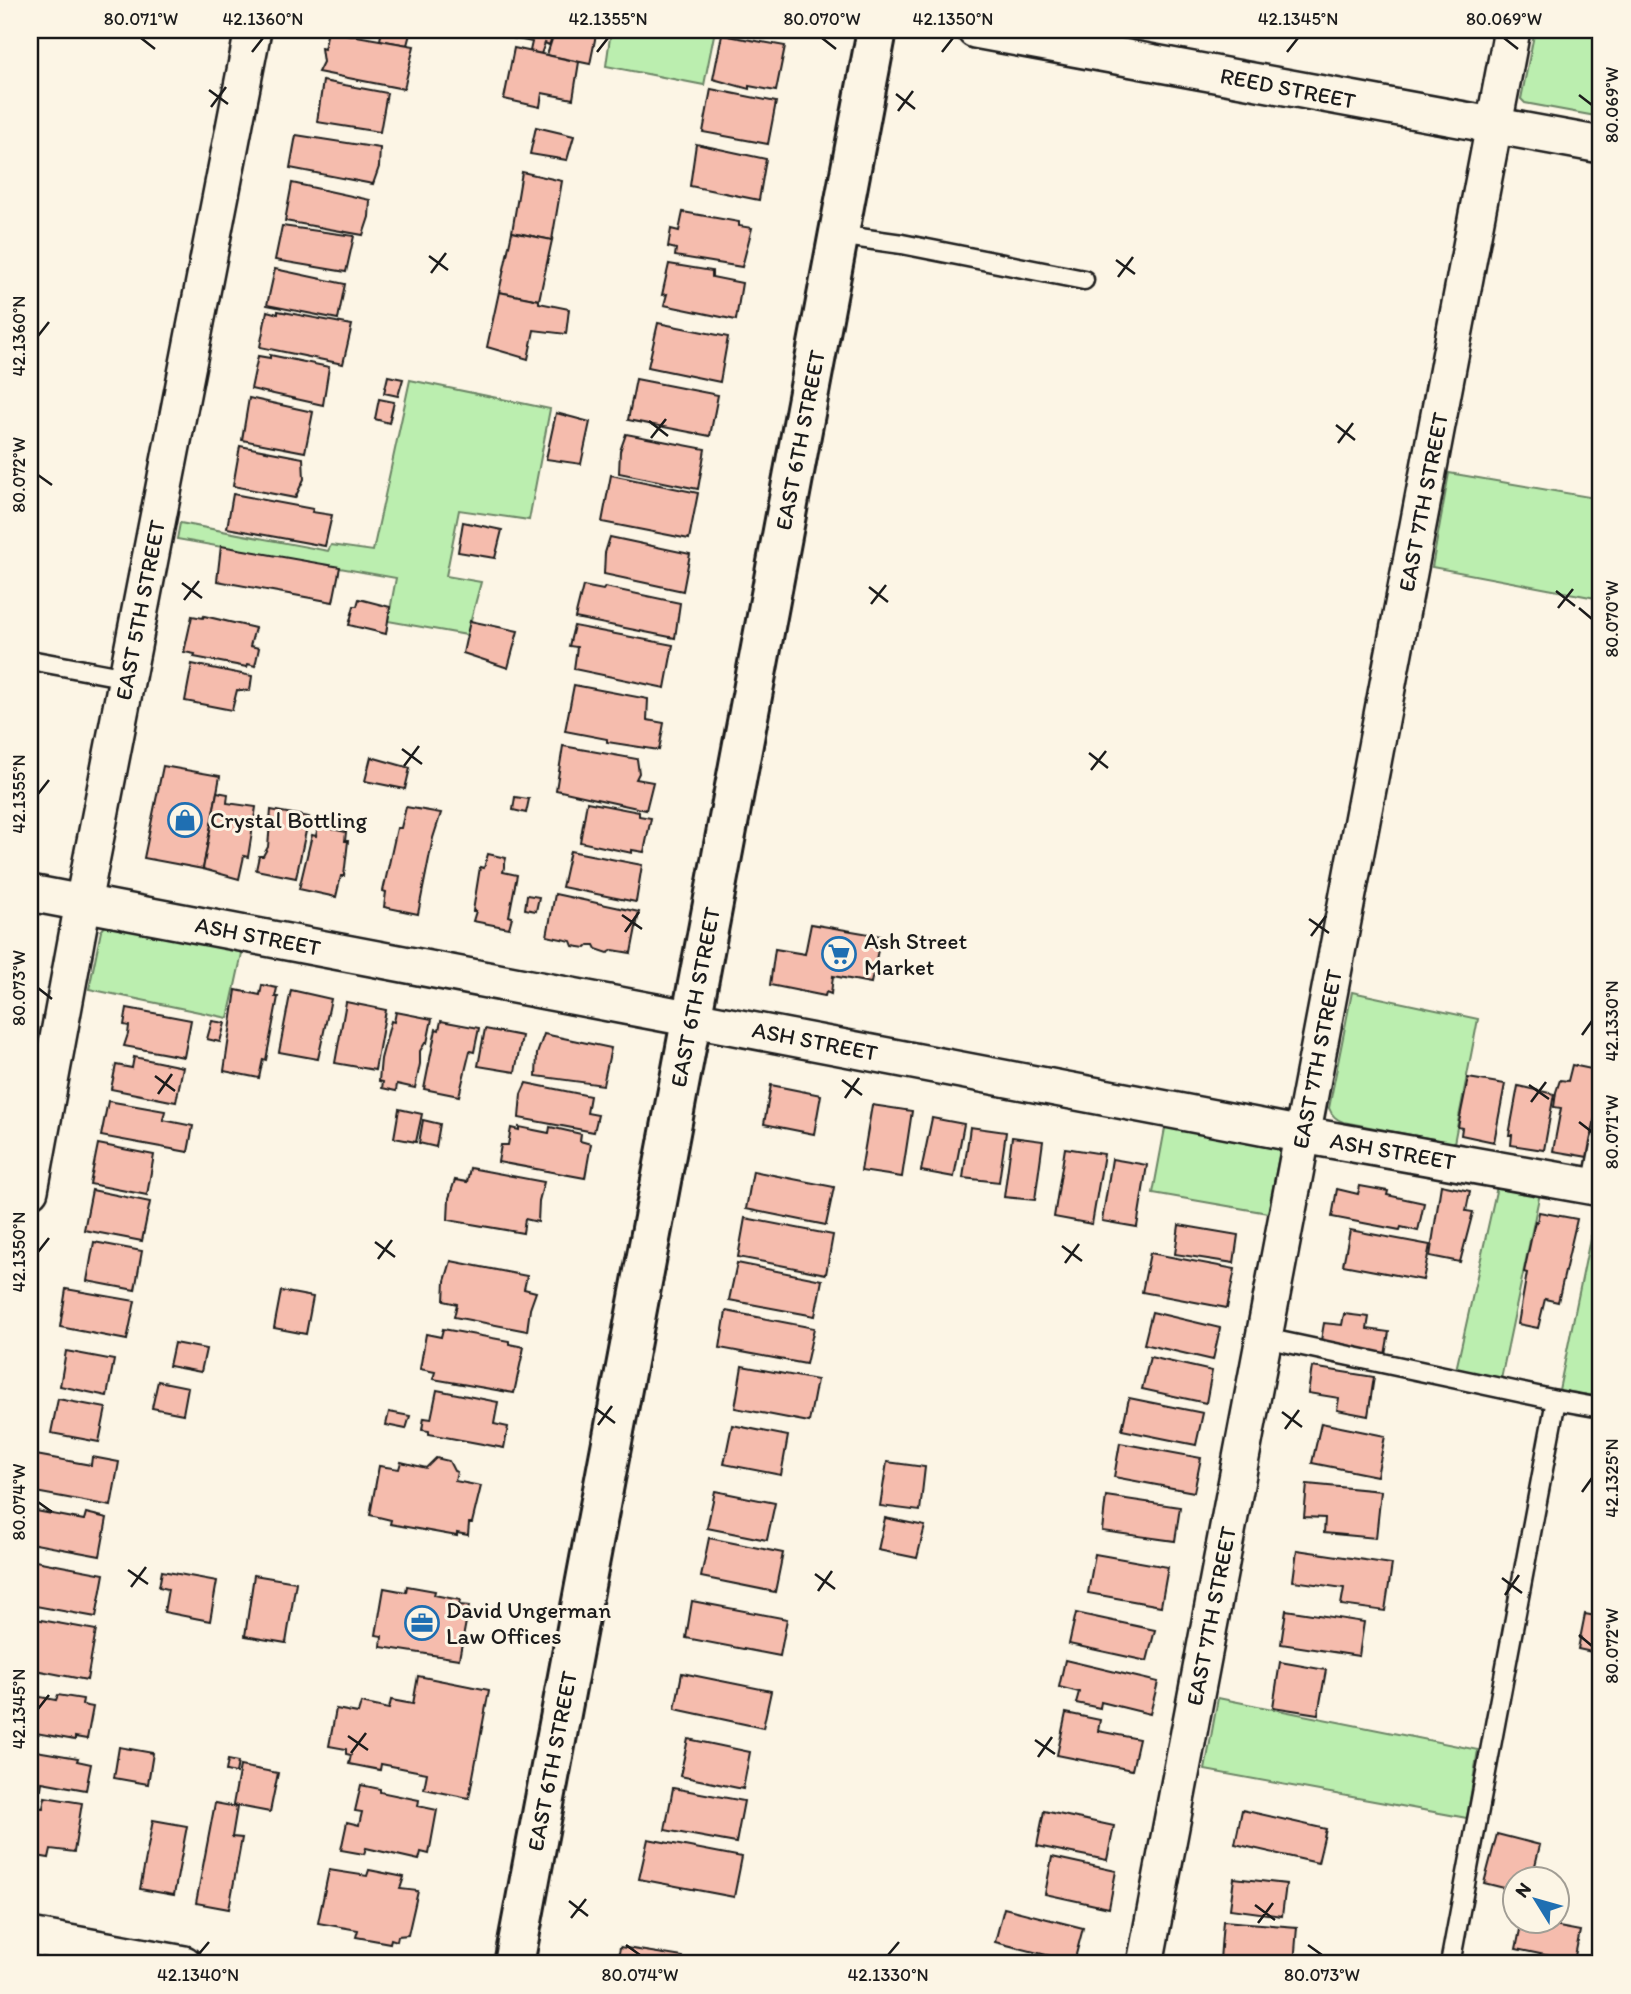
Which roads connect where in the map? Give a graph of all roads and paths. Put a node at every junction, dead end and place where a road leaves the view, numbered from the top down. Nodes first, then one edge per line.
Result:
1 (253, 30) edge
2 (877, 30) edge
3 (975, 30) edge
4 (1512, 30) edge
5 (1494, 126) junction
6 (1601, 145) edge
7 (838, 235) junction
8 (1084, 280) dead end
9 (30, 660) edge
10 (127, 678) junction
11 (30, 892) edge
12 (83, 903) junction
13 (692, 1017) junction
14 (1303, 1135) junction
15 (1601, 1140) edge
16 (33, 1156) edge
17 (1597, 1188) edge
18 (30, 1190) edge
19 (1265, 1338) junction
20 (1556, 1400) junction
21 (1601, 1408) edge
22 (30, 1936) edge
23 (184, 1964) edge
24 (513, 1964) edge
25 (1145, 1964) edge
26 (1450, 1964) edge

1 - 10 street, EAST 5TH STREET
2 - 7 main road, EAST 6TH STREET
3 - 5 street, REED STREET
4 - 5 street, EAST 7TH STREET
5 - 6 street, REED STREET
5 - 14 street, EAST 7TH STREET
7 - 8 lane
7 - 13 main road, EAST 6TH STREET
9 - 10 lane
10 - 12 street, EAST 5TH STREET
11 - 12 street, ASH STREET
12 - 13 street, ASH STREET
12 - 16 street, EAST 5TH STREET
13 - 14 street, ASH STREET
13 - 24 main road, EAST 6TH STREET
14 - 17 street, ASH STREET
14 - 19 street, EAST 7TH STREET
15 - 17 lane
16 - 18 street, EAST 5TH STREET
19 - 20 lane
19 - 25 street, EAST 7TH STREET
20 - 21 lane
20 - 26 lane
22 - 23 street

